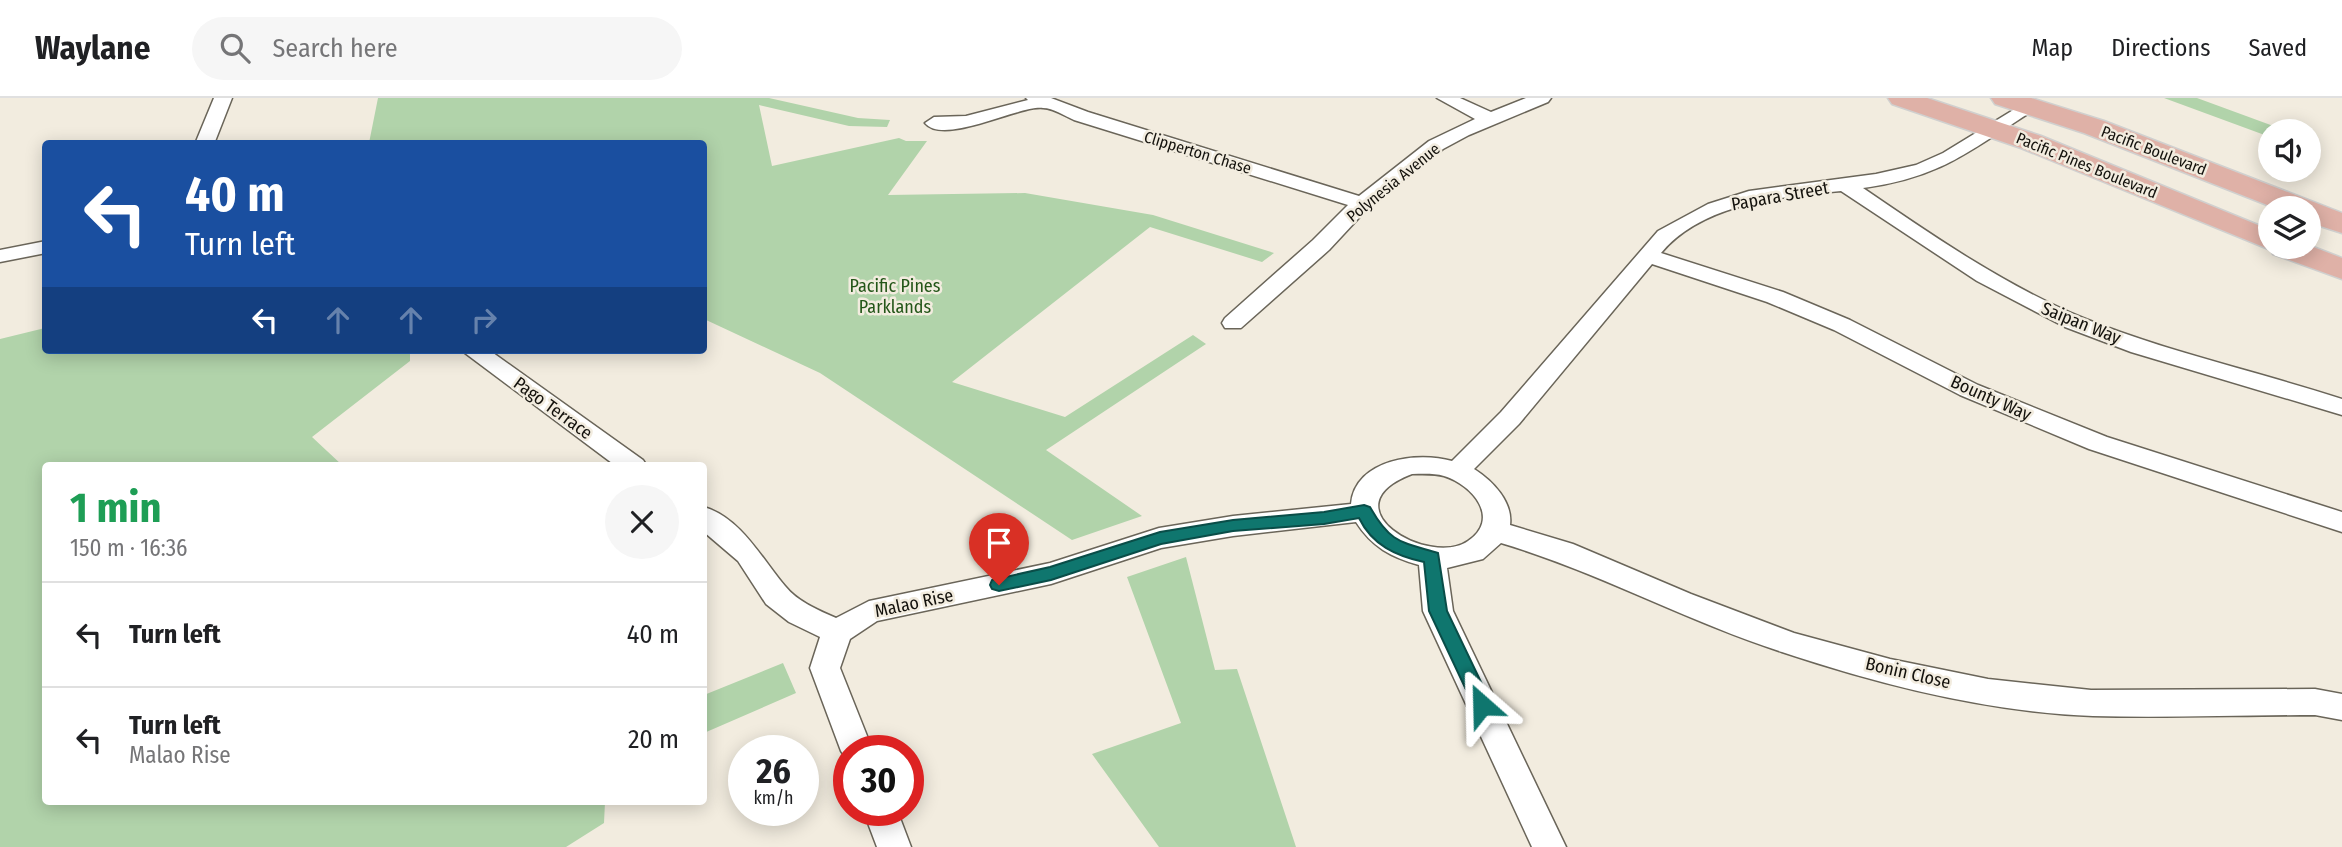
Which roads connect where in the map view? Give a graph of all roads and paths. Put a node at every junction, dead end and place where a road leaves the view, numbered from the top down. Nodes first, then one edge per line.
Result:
1 (223, 98) edge
2 (1446, 98) edge
3 (1542, 98) edge
4 (1901, 98) edge
5 (1038, 100) edge
6 (2016, 102) edge
7 (1490, 119) junction
8 (934, 123) dead end
9 (1992, 127) junction
10 (206, 140) edge
11 (1846, 185) junction
12 (2270, 196) edge
13 (1362, 203) junction
14 (2321, 216) edge
15 (2342, 223) edge
16 (2258, 236) edge
17 (42, 248) edge
18 (0, 256) edge
19 (1647, 256) junction
20 (2316, 259) edge
21 (2342, 269) edge
22 (1233, 323) dead end
23 (479, 354) edge
24 (2342, 407) edge
25 (628, 462) edge
26 (1457, 471) junction
27 (1364, 511) junction
28 (707, 520) edge
29 (2342, 522) edge
30 (1495, 531) junction
31 (1432, 557) junction
32 (837, 632) junction
33 (2342, 707) edge
34 (851, 735) edge
35 (886, 826) edge
36 (894, 847) edge
37 (1549, 847) edge

1 - 10 street
2 - 7 street
3 - 7 street, Polynesia Avenue
4 - 9 main road, Pacific Pines Boulevard
5 - 8 street
5 - 13 street, Clipperton Chase
6 - 9 street, Papara Street
6 - 12 main road, Pacific Boulevard
7 - 13 street, Polynesia Avenue
9 - 11 street, Papara Street
9 - 16 main road, Pacific Pines Boulevard
11 - 19 street, Papara Street
11 - 24 street, Saipan Way
13 - 22 street, Polynesia Avenue
14 - 15 main road
17 - 18 street
19 - 26 street, Papara Street
19 - 29 street, Bounty Way
20 - 21 main road
23 - 25 street, Pago Terrace
26 - 27 street
26 - 30 street
27 - 31 street
27 - 32 street, Malao Rise
28 - 32 street
30 - 31 street
30 - 33 street, Bonin Close
31 - 37 street
32 - 34 street
35 - 36 street

